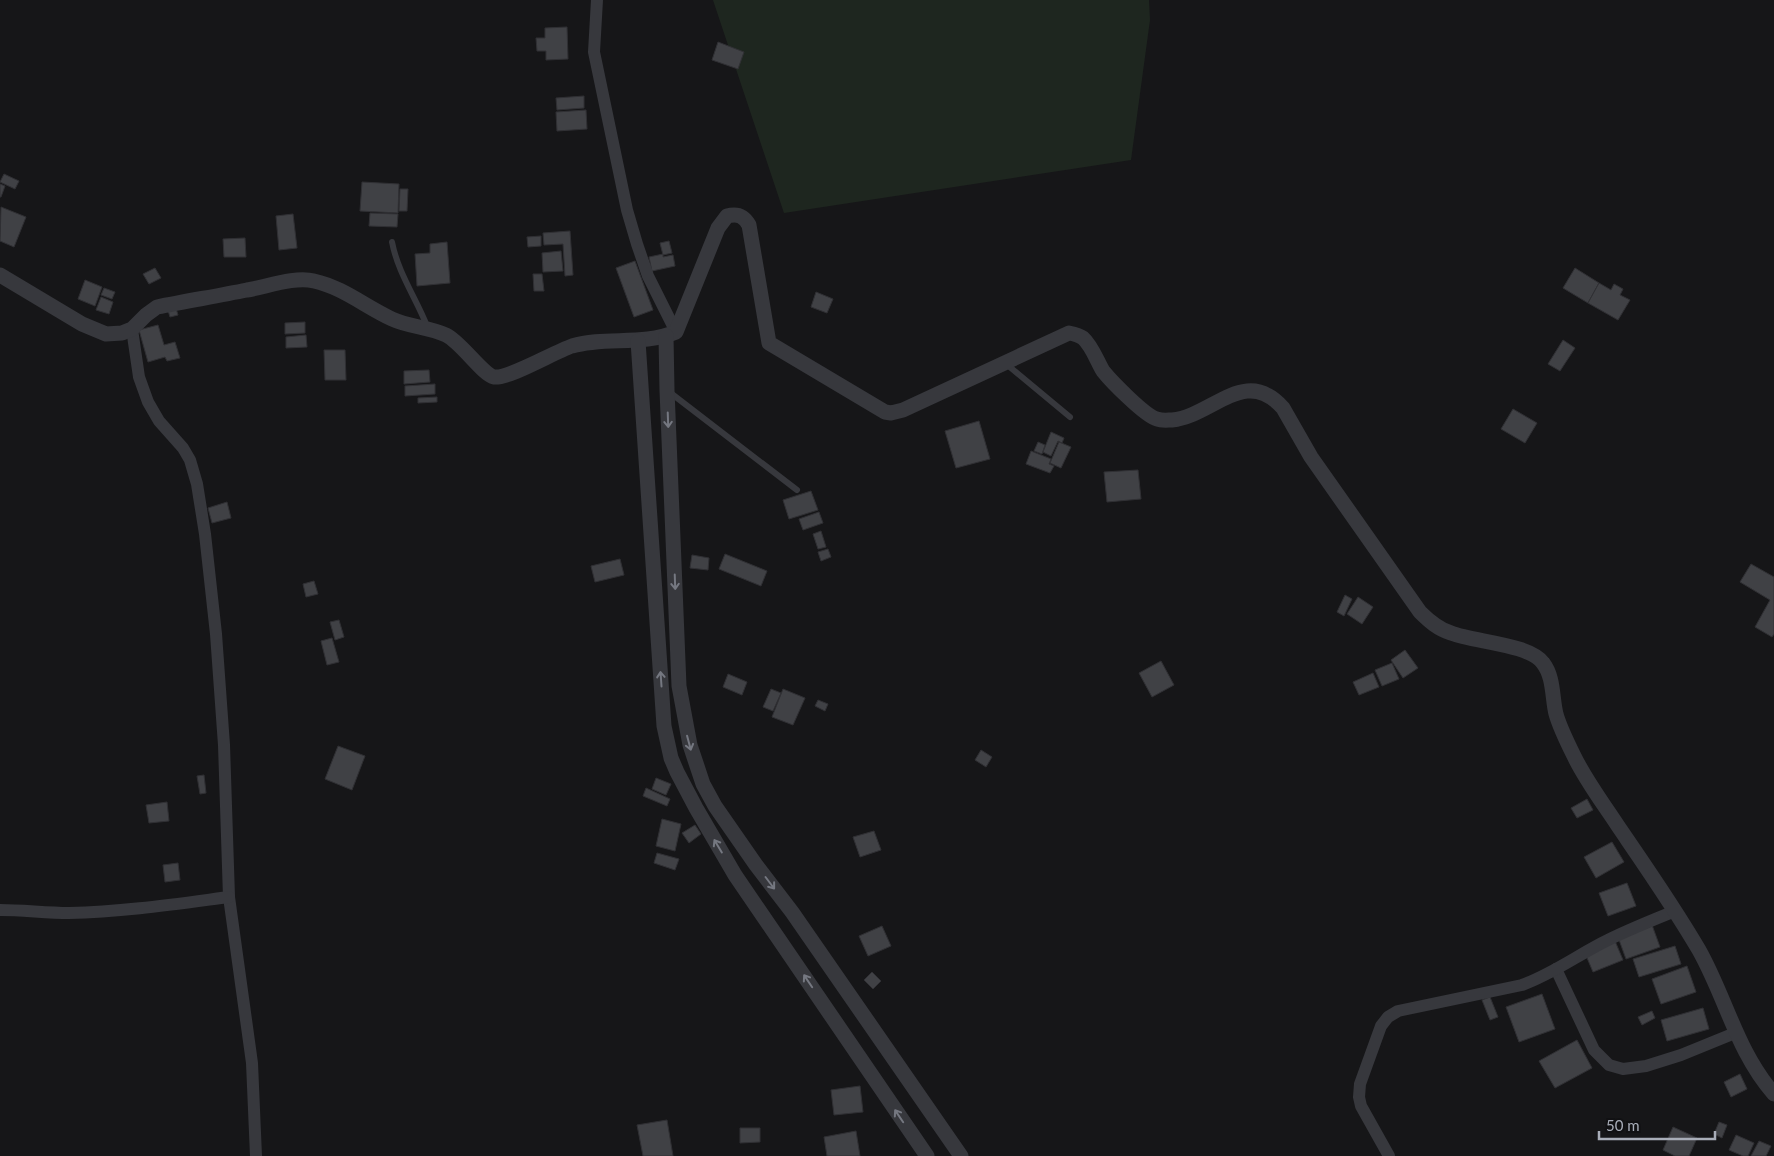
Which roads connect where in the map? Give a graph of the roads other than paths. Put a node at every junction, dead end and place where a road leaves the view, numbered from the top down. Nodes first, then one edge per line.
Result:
1 (597, 0) edge
2 (392, 242) dead end
3 (0, 275) edge
4 (132, 329) junction
5 (428, 330) junction
6 (671, 334) junction
7 (638, 341) junction
8 (1004, 362) junction
9 (667, 390) junction
10 (1070, 417) dead end
11 (797, 490) dead end
12 (229, 897) junction
13 (0, 910) edge
14 (1675, 911) junction
15 (1556, 970) junction
16 (1735, 1033) junction
17 (1774, 1094) edge
18 (256, 1156) edge
19 (927, 1156) edge
20 (961, 1156) edge
21 (1389, 1156) edge

1 - 6 street
2 - 5 lane
3 - 4 street
4 - 5 street
4 - 12 street
5 - 7 street
6 - 7 street
6 - 8 street
6 - 9 street
19 -> 7 street
8 - 10 lane
8 - 14 street
9 - 11 lane
9 -> 20 street
12 - 13 street
12 - 18 street
14 - 15 street
14 - 16 street
15 - 16 street
15 - 21 street
16 - 17 street

